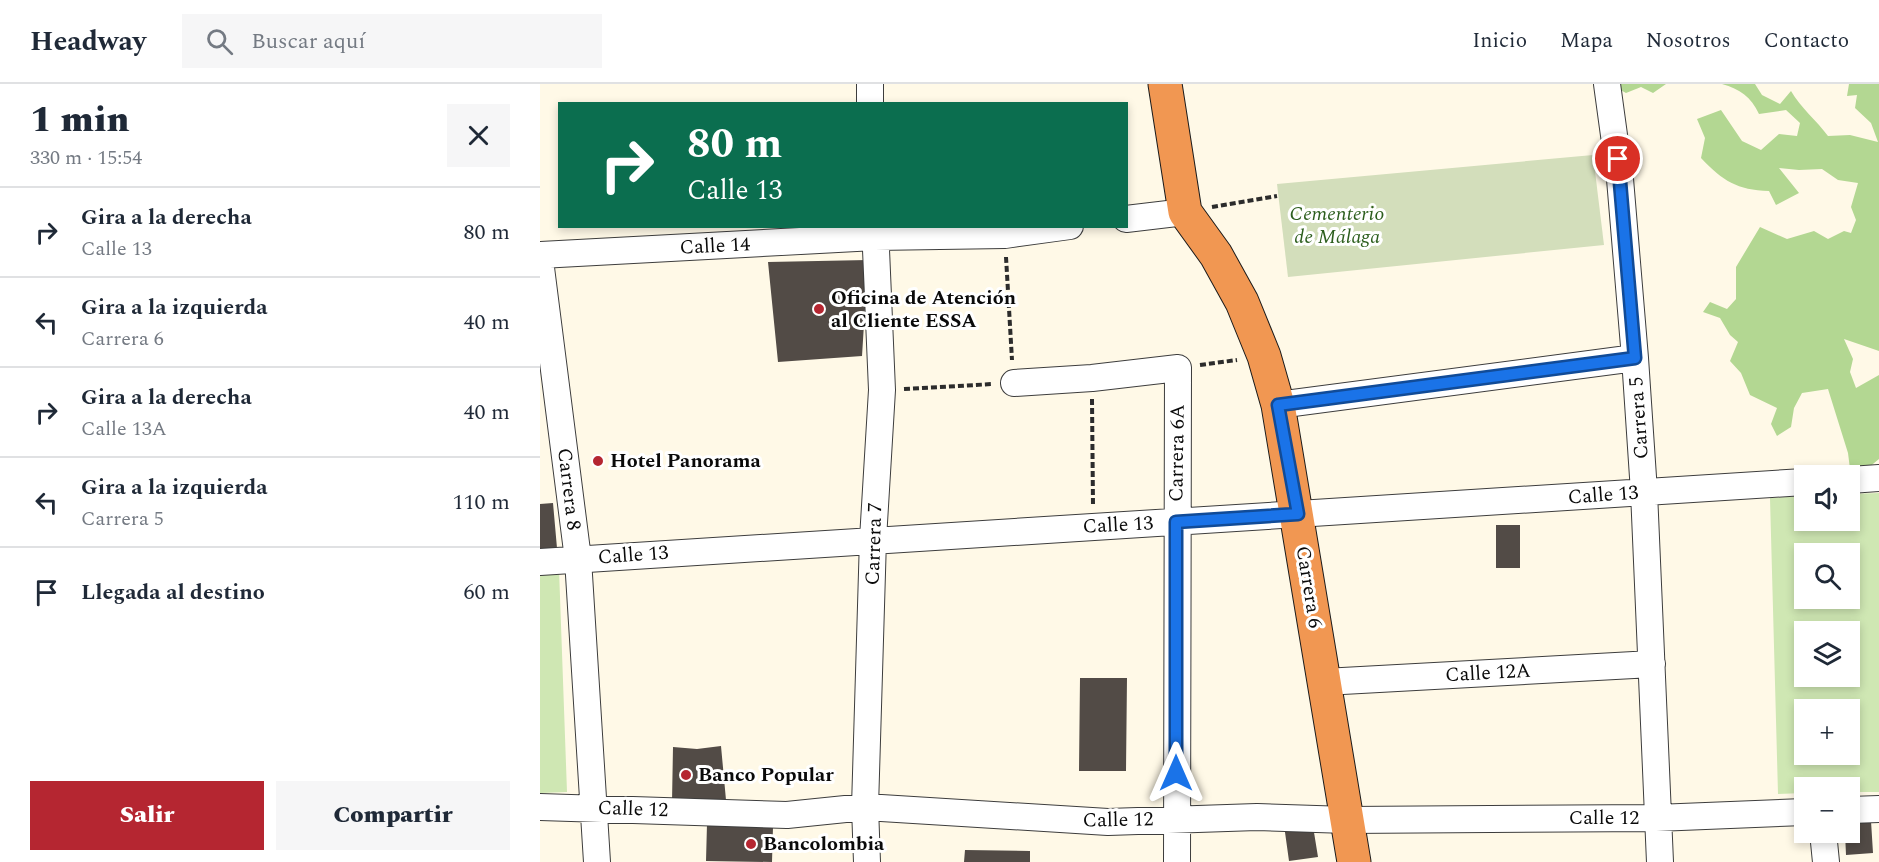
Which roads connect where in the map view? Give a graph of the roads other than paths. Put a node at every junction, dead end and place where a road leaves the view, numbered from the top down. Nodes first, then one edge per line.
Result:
1 (870, 84) edge
2 (1165, 84) edge
3 (1606, 84) edge
4 (870, 102) edge
5 (1185, 212) junction
6 (1128, 219) edge
7 (1057, 228) edge
8 (875, 232) edge
9 (540, 258) edge
10 (1635, 358) junction
11 (1014, 383) road end
12 (1278, 405) junction
13 (1879, 478) edge
14 (1860, 479) edge
15 (1794, 483) edge
16 (1644, 492) junction
17 (1298, 514) junction
18 (1176, 522) junction
19 (873, 539) junction
20 (578, 559) junction
21 (540, 561) edge
22 (1652, 664) junction
23 (1324, 682) junction
24 (540, 807) edge
25 (865, 807) junction
26 (595, 808) junction
27 (1879, 809) edge
28 (1860, 810) edge
29 (1794, 812) edge
30 (1176, 818) junction
31 (1656, 818) junction
32 (1347, 820) junction
33 (1824, 843) edge
34 (597, 862) edge
35 (867, 862) edge
36 (1177, 862) edge
37 (1354, 862) edge
38 (1660, 862) edge
39 (1826, 862) edge

1 - 4 street
2 - 5 highway, Carrera 6
3 - 10 street, Carrera 5
5 - 6 street
5 - 12 highway, Carrera 6
7 - 8 street, Calle 14
8 - 9 street, Calle 14
8 - 19 street, Carrera 7
9 - 20 street, Carrera 8
10 - 12 street
10 - 16 street, Carrera 5
11 - 18 street, Carrera 6A
12 - 17 highway, Carrera 6
13 - 14 street
15 - 16 street, Calle 13
16 - 17 street, Calle 13
16 - 22 street, Carrera 5
17 - 18 street, Calle 13
17 - 23 highway, Carrera 6
18 - 19 street, Calle 13
18 - 30 street, Carrera 6A
19 - 20 street, Calle 13
19 - 25 street, Carrera 7
20 - 21 street, Calle 13
20 - 26 street, Carrera 8
22 - 23 street, Calle 12A
22 - 31 street, Carrera 5
23 - 32 highway, Carrera 6
24 - 26 street, Calle 12
25 - 26 street, Calle 12
25 - 30 street, Calle 12
25 - 35 street, Carrera 7
26 - 34 street, Carrera 8
27 - 28 street
29 - 31 street, Calle 12
30 - 32 street, Calle 12
30 - 36 street, Carrera 6A
31 - 32 street, Calle 12
31 - 38 street, Carrera 5
32 - 37 highway, Carrera 6
33 - 39 street

